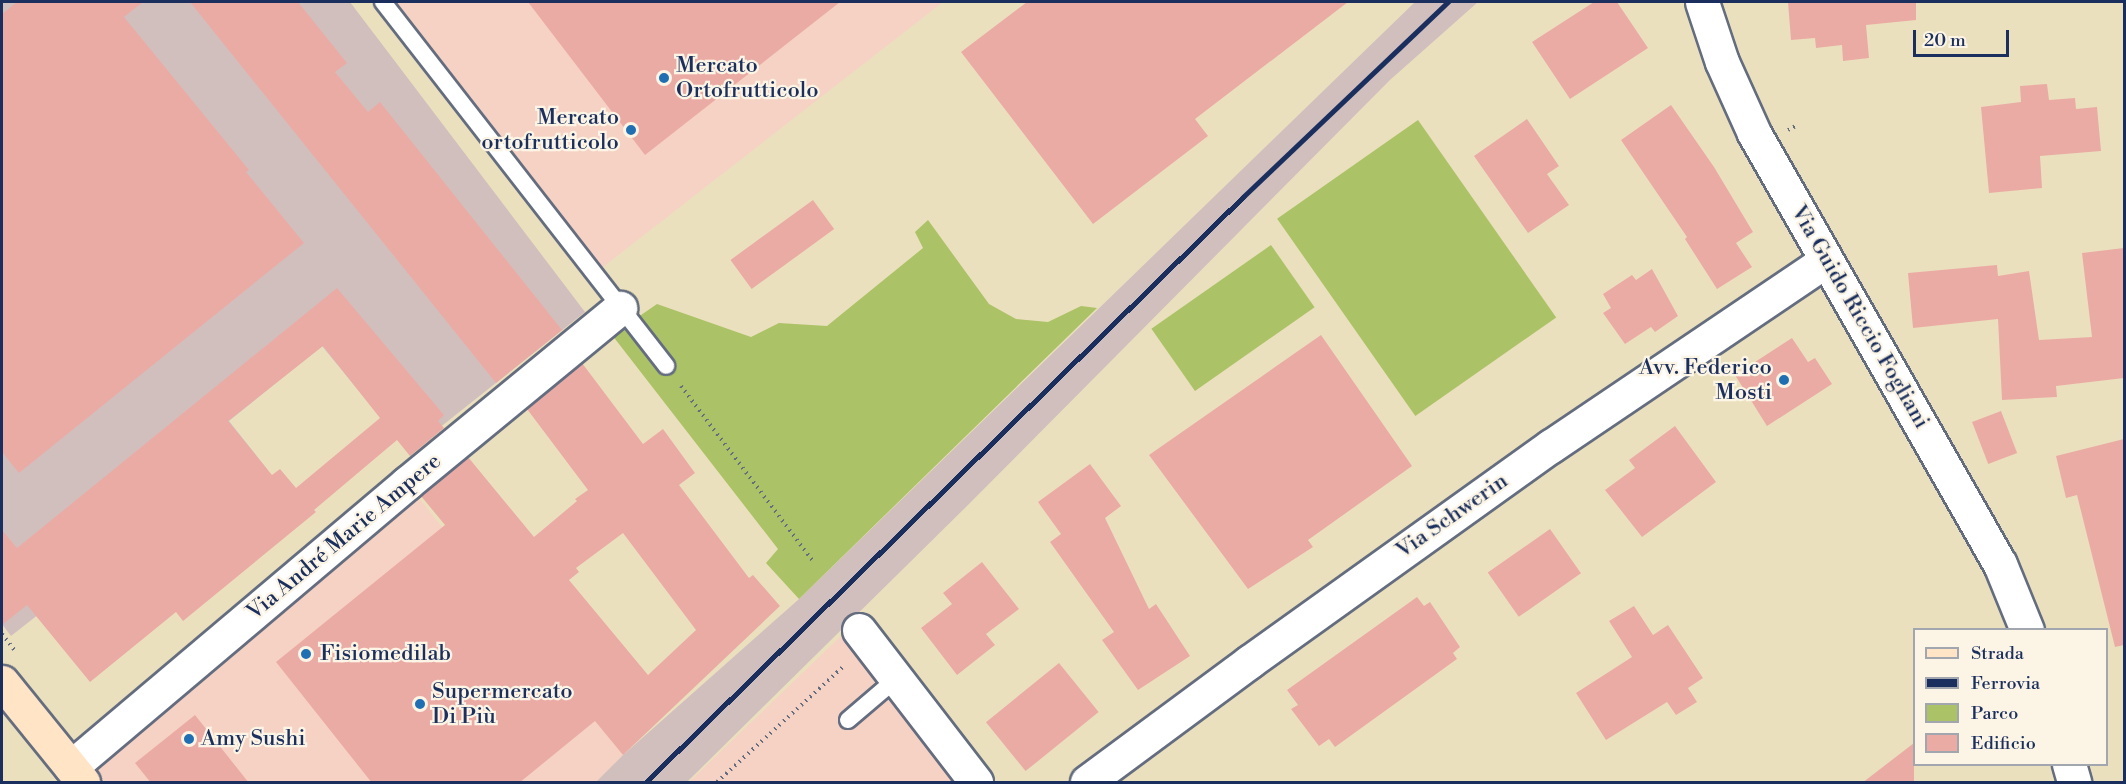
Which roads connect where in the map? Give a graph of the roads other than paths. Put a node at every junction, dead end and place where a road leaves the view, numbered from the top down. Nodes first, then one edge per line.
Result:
1 (383, 2) edge
2 (1702, 2) edge
3 (1826, 261) junction
4 (620, 308) junction
5 (666, 366) road end
6 (2026, 628) edge
7 (864, 637) road end
8 (896, 679) junction
9 (2, 682) edge
10 (848, 720) dead end
11 (2069, 766) edge
12 (77, 775) edge
13 (976, 783) edge
14 (1087, 783) edge
15 (2074, 783) edge

1 - 4 lane
2 - 3 street, Via Guido Riccio Fogliani
3 - 6 street, Via Guido Riccio Fogliani
3 - 14 street, Via Schwerin
4 - 5 lane
4 - 12 street, Via André Marie Ampere
7 - 8 street
8 - 10 lane
8 - 13 street
9 - 12 main road
11 - 15 street

